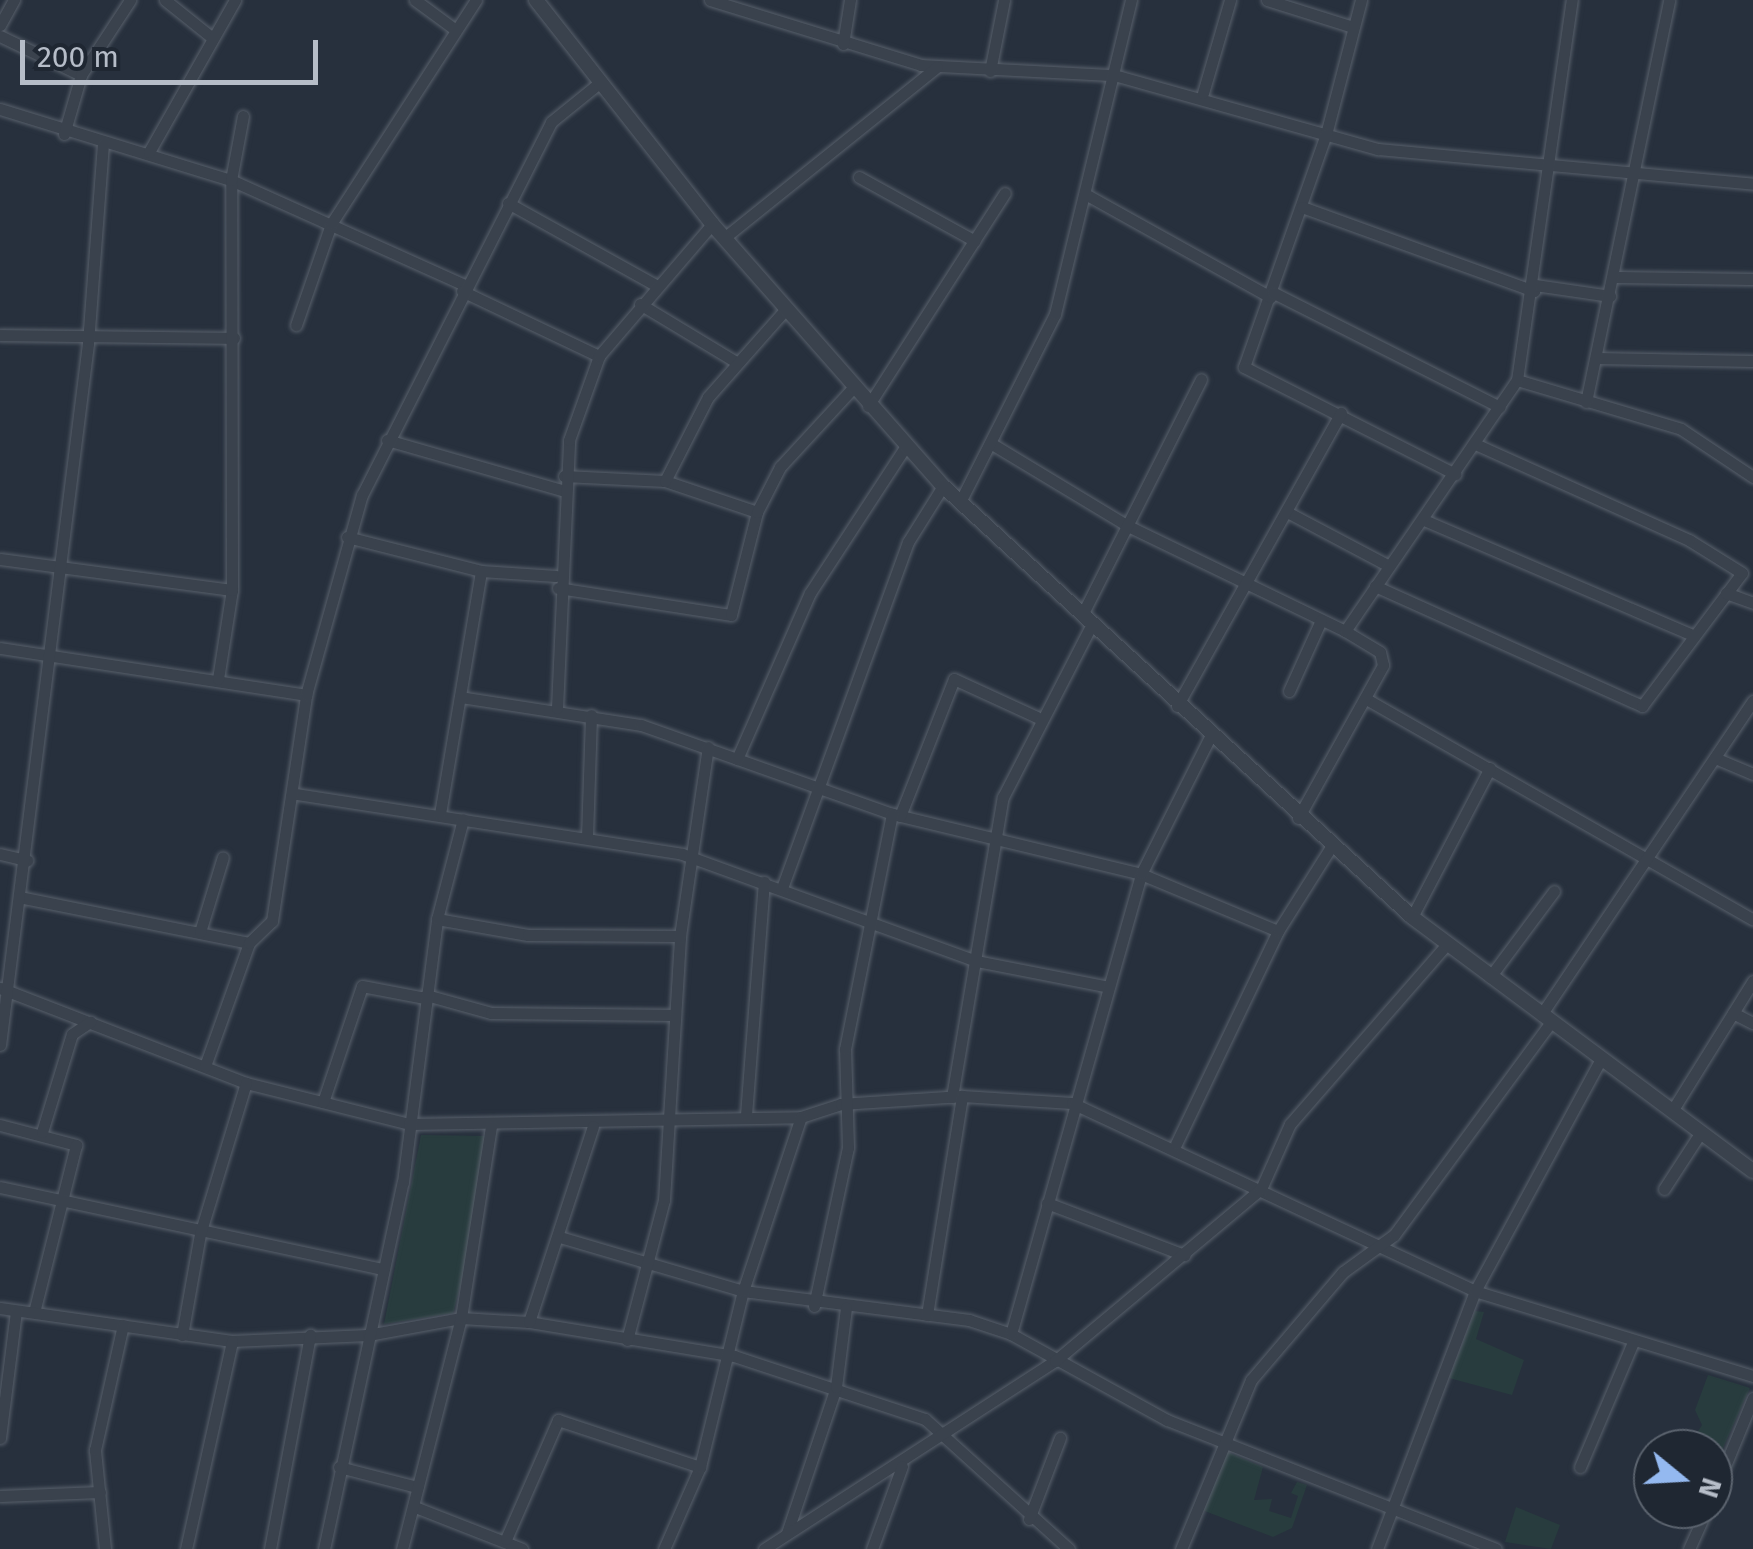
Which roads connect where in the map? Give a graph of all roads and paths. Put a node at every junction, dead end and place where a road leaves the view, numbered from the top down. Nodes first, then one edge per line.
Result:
1 (14, 0) edge
2 (130, 0) edge
3 (165, 0) edge
4 (235, 0) edge
5 (415, 0) edge
6 (476, 0) edge
7 (536, 0) edge
8 (850, 0) edge
9 (1004, 0) edge
10 (1131, 0) edge
11 (1230, 0) edge
12 (1266, 0) edge
13 (1361, 0) edge
14 (1572, 0) edge
15 (1669, 0) edge
16 (713, 1) edge
17 (0, 25) edge
18 (1353, 27) junction
19 (453, 28) junction
20 (0, 36) edge
21 (210, 36) junction
22 (843, 44) junction
23 (937, 67) junction
24 (990, 71) junction
25 (81, 75) junction
26 (1114, 75) junction
27 (598, 84) junction
28 (1203, 93) junction
29 (0, 109) edge
30 (243, 116) dead end
31 (64, 134) junction
32 (1326, 134) junction
33 (102, 144) junction
34 (148, 152) junction
35 (1543, 160) junction
36 (1639, 176) junction
37 (859, 177) dead end
38 (231, 180) junction
39 (1753, 184) edge
40 (1005, 193) dead end
41 (1087, 195) junction
42 (508, 203) junction
43 (1302, 206) junction
44 (331, 224) junction
45 (712, 224) junction
46 (724, 238) junction
47 (975, 240) junction
48 (1616, 278) junction
49 (1753, 280) edge
50 (657, 286) junction
51 (463, 288) junction
52 (1534, 288) junction
53 (1271, 294) junction
54 (1610, 296) junction
55 (640, 304) junction
56 (784, 310) junction
57 (296, 325) dead end
58 (0, 335) edge
59 (234, 338) junction
60 (88, 342) junction
61 (599, 356) junction
62 (1596, 358) junction
63 (1753, 361) edge
64 (736, 362) junction
65 (1201, 378) dead end
66 (1517, 380) junction
67 (853, 388) junction
68 (1586, 402) junction
69 (868, 406) junction
70 (1500, 407) junction
71 (1341, 412) junction
72 (387, 440) junction
73 (992, 444) junction
74 (1475, 444) junction
75 (904, 447) junction
76 (1455, 474) junction
77 (564, 476) junction
78 (1753, 477) edge
79 (665, 480) junction
80 (943, 486) junction
81 (565, 492) junction
82 (960, 502) junction
83 (757, 512) junction
84 (1288, 513) junction
85 (1424, 520) junction
86 (1128, 526) junction
87 (347, 536) junction
88 (0, 559) edge
89 (1389, 566) junction
90 (54, 569) junction
91 (481, 571) junction
92 (557, 582) junction
93 (1375, 586) junction
94 (1247, 588) junction
95 (232, 590) junction
96 (1726, 593) junction
97 (1753, 603) edge
98 (1086, 620) junction
99 (1321, 620) junction
100 (1345, 631) junction
101 (1694, 636) junction
102 (0, 648) edge
103 (44, 654) junction
104 (218, 679) junction
105 (1289, 691) dead end
106 (306, 695) junction
107 (460, 696) junction
108 (1368, 700) junction
109 (1753, 701) edge
110 (1177, 706) junction
111 (557, 708) junction
112 (591, 715) junction
113 (1036, 717) junction
114 (1210, 738) junction
115 (708, 747) junction
116 (1714, 758) junction
117 (736, 760) junction
118 (1490, 768) junction
119 (1753, 774) edge
120 (811, 788) junction
121 (296, 794) junction
122 (440, 814) junction
123 (896, 815) junction
124 (1298, 818) junction
125 (462, 819) junction
126 (999, 833) junction
127 (587, 837) junction
128 (1331, 848) junction
129 (0, 854) edge
130 (689, 855) junction
131 (224, 857) dead end
132 (28, 860) junction
133 (1642, 861) junction
134 (1140, 874) junction
135 (764, 882) junction
136 (782, 888) junction
137 (1554, 891) dead end
138 (24, 898) junction
139 (1412, 917) junction
140 (437, 919) junction
141 (1753, 920) edge
142 (867, 921) junction
143 (1278, 931) junction
144 (200, 932) junction
145 (680, 936) junction
146 (249, 944) junction
147 (1447, 944) junction
148 (976, 961) junction
149 (1490, 977) junction
150 (1753, 981) edge
151 (1104, 986) junction
152 (6, 990) edge
153 (425, 997) junction
154 (1733, 1012) junction
155 (675, 1015) junction
156 (1546, 1018) junction
157 (90, 1022) junction
158 (1753, 1023) edge
159 (0, 1045) edge
160 (1601, 1059) junction
161 (205, 1066) junction
162 (246, 1083) junction
163 (958, 1096) junction
164 (323, 1102) junction
165 (1072, 1103) junction
166 (841, 1104) junction
167 (1672, 1111) junction
168 (746, 1114) junction
169 (670, 1117) junction
170 (801, 1117) junction
171 (409, 1124) junction
172 (0, 1125) edge
173 (491, 1126) junction
174 (593, 1126) junction
175 (42, 1132) junction
176 (1702, 1132) junction
177 (1176, 1144) junction
178 (1753, 1171) edge
179 (0, 1186) edge
180 (1261, 1189) junction
181 (1664, 1189) dead end
182 (58, 1200) junction
183 (1046, 1204) junction
184 (200, 1234) junction
185 (560, 1237) junction
186 (1383, 1242) junction
187 (1184, 1255) junction
188 (648, 1265) junction
189 (383, 1269) junction
190 (1475, 1290) junction
191 (742, 1291) junction
192 (814, 1306) junction
193 (0, 1308) edge
194 (846, 1308) junction
195 (16, 1311) junction
196 (34, 1312) junction
197 (927, 1314) junction
198 (461, 1318) junction
199 (529, 1322) junction
200 (123, 1326) junction
201 (1011, 1334) junction
202 (182, 1335) junction
203 (310, 1335) junction
204 (368, 1335) junction
205 (627, 1340) junction
206 (232, 1341) junction
207 (1633, 1342) junction
208 (734, 1356) junction
209 (1055, 1361) junction
210 (1753, 1376) edge
211 (836, 1387) junction
212 (1753, 1398) edge
213 (0, 1438) edge
214 (1060, 1438) dead end
215 (1220, 1439) junction
216 (944, 1440) junction
217 (1733, 1446) edge
218 (902, 1466) junction
219 (1580, 1466) dead end
220 (339, 1467) junction
221 (700, 1467) junction
222 (417, 1487) junction
223 (100, 1492) junction
224 (0, 1496) edge
225 (1391, 1504) junction
226 (416, 1507) junction
227 (1029, 1519) junction
228 (787, 1533) junction
229 (506, 1539) junction
230 (1498, 1548) edge
231 (105, 1549) edge
232 (186, 1549) edge
233 (270, 1549) edge
234 (324, 1549) edge
235 (402, 1549) edge
236 (522, 1549) edge
237 (664, 1549) edge
238 (764, 1549) edge
239 (872, 1549) edge
240 (1069, 1549) edge
241 (1181, 1549) edge
242 (1377, 1549) edge

1 - 17 street
2 - 25 street
3 - 21 street
4 - 21 street
5 - 19 street
6 - 19 street
7 - 27 street
8 - 22 street
9 - 24 street
10 - 26 street
11 - 28 street
12 - 18 street
13 - 18 street
14 - 35 street
15 - 36 street
16 - 22 street
18 - 32 street
19 - 44 street
20 - 25 street
21 - 34 street
22 - 23 street
23 - 24 street
23 - 46 street
24 - 26 street
25 - 31 street
26 - 28 street
26 - 41 street
27 - 42 street
27 - 45 street
28 - 32 street
29 - 31 street
30 - 38 street
31 - 33 street
32 - 35 street
32 - 43 street
33 - 34 street
33 - 60 street
34 - 38 street
35 - 36 street
35 - 52 street
36 - 39 street
36 - 48 street
37 - 47 street
38 - 44 street
38 - 59 street
40 - 47 street
41 - 53 street
41 - 73 street
42 - 50 street
42 - 51 street
43 - 52 street
43 - 53 street
44 - 51 street
44 - 57 street
45 - 46 street
45 - 50 street
46 - 56 street
47 - 69 street
48 - 49 street
48 - 54 street
50 - 55 street
51 - 61 street
51 - 72 street
52 - 54 street
52 - 66 street
53 - 70 street
53 - 71 street
54 - 62 street
55 - 61 street
55 - 64 street
56 - 64 street
56 - 67 street
58 - 60 street
59 - 60 street
59 - 95 street
60 - 90 street
61 - 77 street
62 - 63 street
62 - 68 street
64 - 79 street
65 - 86 street
66 - 68 street
66 - 70 street
67 - 69 street
67 - 83 street
68 - 78 street
69 - 75 street
70 - 74 street
71 - 76 street
71 - 84 street
72 - 81 street
72 - 87 street
73 - 82 street
73 - 86 street
74 - 76 street
74 - 96 street
75 - 80 street
75 - 117 street
76 - 85 street
77 - 79 street
77 - 81 street
79 - 83 street
80 - 82 street
80 - 120 street
81 - 92 street
82 - 98 street
83 - 92 street
84 - 89 street
84 - 94 street
85 - 89 street
85 - 101 street
86 - 94 street
86 - 98 street
87 - 91 street
87 - 106 street
88 - 90 street
89 - 93 street
90 - 95 street
90 - 103 street
91 - 92 street
91 - 107 street
92 - 111 street
93 - 100 street
93 - 101 street
94 - 99 street
94 - 110 street
95 - 104 street
96 - 97 street
96 - 101 street
98 - 110 street
98 - 113 street
99 - 100 street
99 - 105 street
100 - 108 street
102 - 103 street
103 - 104 street
103 - 132 street
104 - 106 street
106 - 121 street
107 - 111 street
107 - 122 street
108 - 118 street
108 - 124 street
109 - 116 street
110 - 114 street
111 - 112 street
112 - 115 street
112 - 127 street
113 - 123 street
113 - 126 street
114 - 124 street
114 - 134 street
115 - 117 street
115 - 130 street
116 - 119 street
116 - 133 street
117 - 120 street
118 - 133 street
118 - 139 street
120 - 123 street
120 - 136 street
121 - 122 street
121 - 146 street
122 - 125 street
123 - 126 street
123 - 142 street
124 - 128 street
125 - 127 street
125 - 140 street
126 - 134 street
126 - 148 street
127 - 130 street
128 - 139 street
128 - 143 street
129 - 132 street
130 - 135 street
130 - 145 street
131 - 144 street
132 - 138 street
133 - 141 street
133 - 156 street
134 - 143 street
134 - 151 street
135 - 136 street
135 - 168 street
136 - 142 street
137 - 149 street
138 - 144 street
138 - 152 street
139 - 147 street
140 - 145 street
140 - 153 street
142 - 148 street
142 - 166 street
143 - 177 street
144 - 146 street
145 - 155 street
146 - 161 street
147 - 149 street
147 - 180 street
148 - 151 street
148 - 163 street
149 - 156 street
150 - 154 street
151 - 165 street
152 - 157 street
152 - 159 street
153 - 155 street
153 - 164 street
153 - 171 street
154 - 158 street
154 - 167 street
155 - 169 street
156 - 160 street
156 - 186 street
157 - 161 street
157 - 175 street
160 - 167 street
160 - 190 street
161 - 162 street
162 - 164 street
162 - 184 street
163 - 165 street
163 - 166 street
163 - 197 street
164 - 171 street
165 - 177 street
165 - 183 street
166 - 170 street
166 - 192 street
167 - 176 street
168 - 169 street
168 - 170 street
169 - 174 street
169 - 188 street
170 - 191 street
171 - 173 street
171 - 189 street
172 - 175 street
173 - 174 street
173 - 198 street
174 - 185 street
175 - 182 street
176 - 178 street
176 - 181 street
177 - 180 street
179 - 182 street
180 - 186 street
180 - 187 street
182 - 184 street
182 - 196 street
183 - 187 street
183 - 201 street
184 - 189 street
184 - 202 street
185 - 188 street
185 - 199 street
186 - 190 street
186 - 215 street
187 - 209 street
188 - 191 street
188 - 205 street
189 - 204 street
190 - 207 street
190 - 225 street
191 - 192 street
191 - 208 street
192 - 194 street
193 - 195 street
194 - 197 street
194 - 211 street
195 - 196 street
195 - 213 street
196 - 200 street
197 - 201 street
198 - 199 street
198 - 204 street
198 - 222 street
199 - 205 street
200 - 202 street
200 - 223 street
201 - 209 street
202 - 206 street
203 - 204 street
203 - 206 street
203 - 233 street
204 - 220 street
205 - 208 street
206 - 232 street
207 - 210 street
207 - 219 street
208 - 211 street
208 - 221 street
209 - 215 street
209 - 216 street
211 - 216 street
211 - 228 street
212 - 217 street
214 - 227 street
215 - 225 street
215 - 241 street
216 - 218 street
216 - 227 street
218 - 228 street
218 - 239 street
220 - 222 street
220 - 234 street
221 - 229 street
221 - 237 street
222 - 226 street
223 - 224 street
223 - 231 street
225 - 230 street
225 - 242 street
226 - 229 street
226 - 235 street
227 - 240 street
228 - 238 street
229 - 236 street

